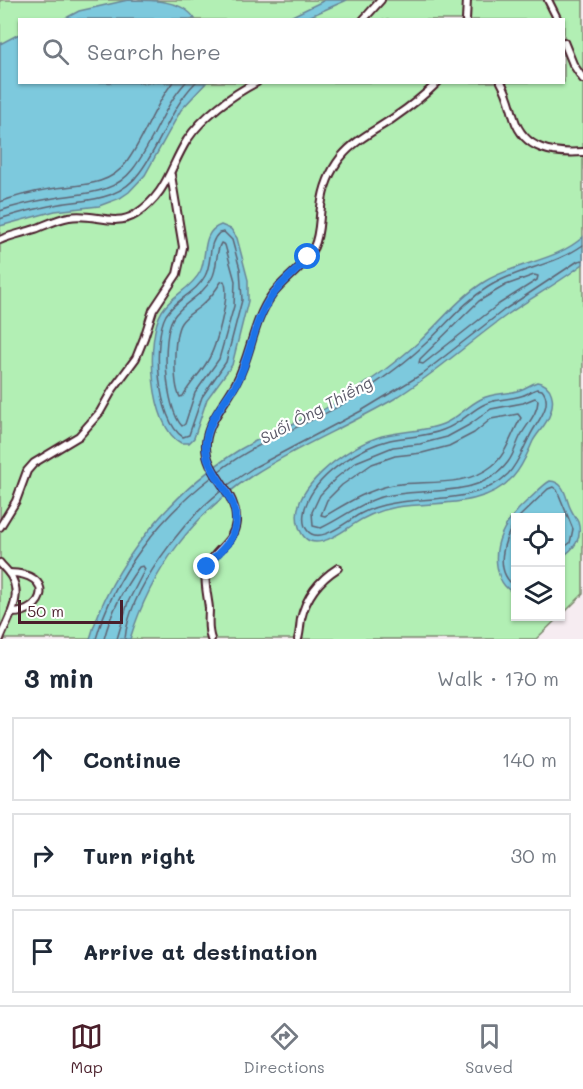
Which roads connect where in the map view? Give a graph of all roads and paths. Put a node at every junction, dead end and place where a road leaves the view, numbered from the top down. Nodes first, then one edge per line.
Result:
1 (381, 0) edge
2 (468, 0) edge
3 (548, 0) edge
4 (365, 18) edge
5 (466, 18) edge
6 (557, 18) edge
7 (565, 44) edge
8 (583, 79) edge
9 (254, 84) edge
10 (436, 84) edge
11 (502, 84) edge
12 (583, 152) edge
13 (171, 175) junction
14 (0, 240) edge
15 (0, 527) edge
16 (0, 563) edge
17 (338, 568) dead end
18 (9, 573) junction
19 (12, 613) junction
20 (0, 639) edge
21 (211, 639) edge
22 (298, 639) edge

1 - 4 lane
2 - 5 lane
3 - 6 lane
7 - 8 lane
9 - 13 lane
10 - 21 lane
11 - 12 lane
13 - 14 lane
13 - 15 lane
16 - 18 lane
17 - 22 lane
18 - 19 lane
18 - 19 lane
19 - 20 lane

